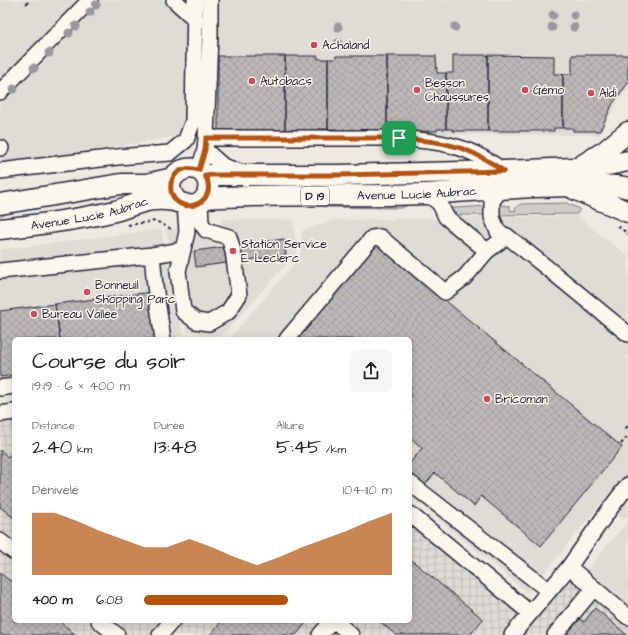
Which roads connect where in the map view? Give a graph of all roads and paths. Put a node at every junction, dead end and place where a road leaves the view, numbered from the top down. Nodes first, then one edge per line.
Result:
1 (30, 0) edge
2 (90, 0) edge
3 (174, 0) edge
4 (195, 0) edge
5 (210, 0) edge
6 (26, 4) dead end
7 (196, 20) junction
8 (0, 92) edge
9 (628, 132) edge
10 (206, 144) junction
11 (628, 161) edge
12 (578, 167) junction
13 (2, 172) edge
14 (202, 173) junction
15 (248, 174) junction
16 (173, 178) junction
17 (503, 180) junction
18 (565, 185) junction
19 (628, 188) edge
20 (425, 194) junction
21 (192, 202) junction
22 (0, 204) edge
23 (628, 212) edge
24 (0, 229) edge
25 (507, 236) junction
26 (183, 250) junction
27 (487, 251) junction
28 (152, 255) junction
29 (0, 272) edge
30 (628, 334) edge
31 (163, 337) edge
32 (289, 337) edge
33 (12, 386) edge
34 (0, 388) edge
35 (12, 412) edge
36 (0, 414) edge
37 (628, 426) edge
38 (628, 430) edge
39 (628, 436) edge
40 (621, 444) dead end
41 (412, 485) edge
42 (628, 485) edge
43 (412, 516) edge
44 (0, 540) edge
45 (12, 550) edge
46 (569, 567) junction
47 (594, 588) junction
48 (549, 591) junction
49 (530, 613) junction
50 (628, 617) edge
51 (102, 623) edge
52 (170, 623) edge
53 (331, 623) edge
54 (336, 623) edge
55 (117, 635) edge
56 (160, 635) edge
57 (320, 635) edge
58 (351, 635) edge
59 (512, 635) edge
60 (555, 635) edge

1 - 6 path
2 - 8 street
3 - 7 street
4 - 7 street
5 - 10 street
7 - 13 street
9 - 12 main road
10 - 14 street
10 - 15 street
10 - 17 street
11 - 12 main road, Avenue Lucie Aubrac / D 19
12 - 17 main road, Avenue Lucie Aubrac / D 19
14 - 15 main road, Avenue Lucie Aubrac / D 19
14 - 16 main road, Avenue Lucie Aubrac
14 - 21 main road
15 - 17 main road, Avenue Lucie Aubrac / D 19
16 - 21 main road
16 - 22 main road, Avenue Lucie Aubrac
17 - 18 main road, Avenue Lucie Aubrac / D 19
17 - 20 main road, Avenue Lucie Aubrac / D 19
17 - 25 street
18 - 19 main road, Avenue Lucie Aubrac / D 19
18 - 23 main road
20 - 21 main road, Avenue Lucie Aubrac / D 19
20 - 27 street
21 - 24 main road, Avenue Lucie Aubrac / D 19
21 - 26 street
21 - 26 street
25 - 27 street
25 - 30 street
26 - 28 street
27 - 32 street
28 - 29 street
28 - 31 street
33 - 34 street
35 - 36 street
37 - 38 path
39 - 40 path
41 - 48 street
42 - 46 street
43 - 49 street
44 - 45 street
46 - 47 street
46 - 48 street
47 - 50 street
47 - 60 street
48 - 49 street
49 - 59 street
51 - 55 street
52 - 56 street
53 - 57 street
54 - 58 street

